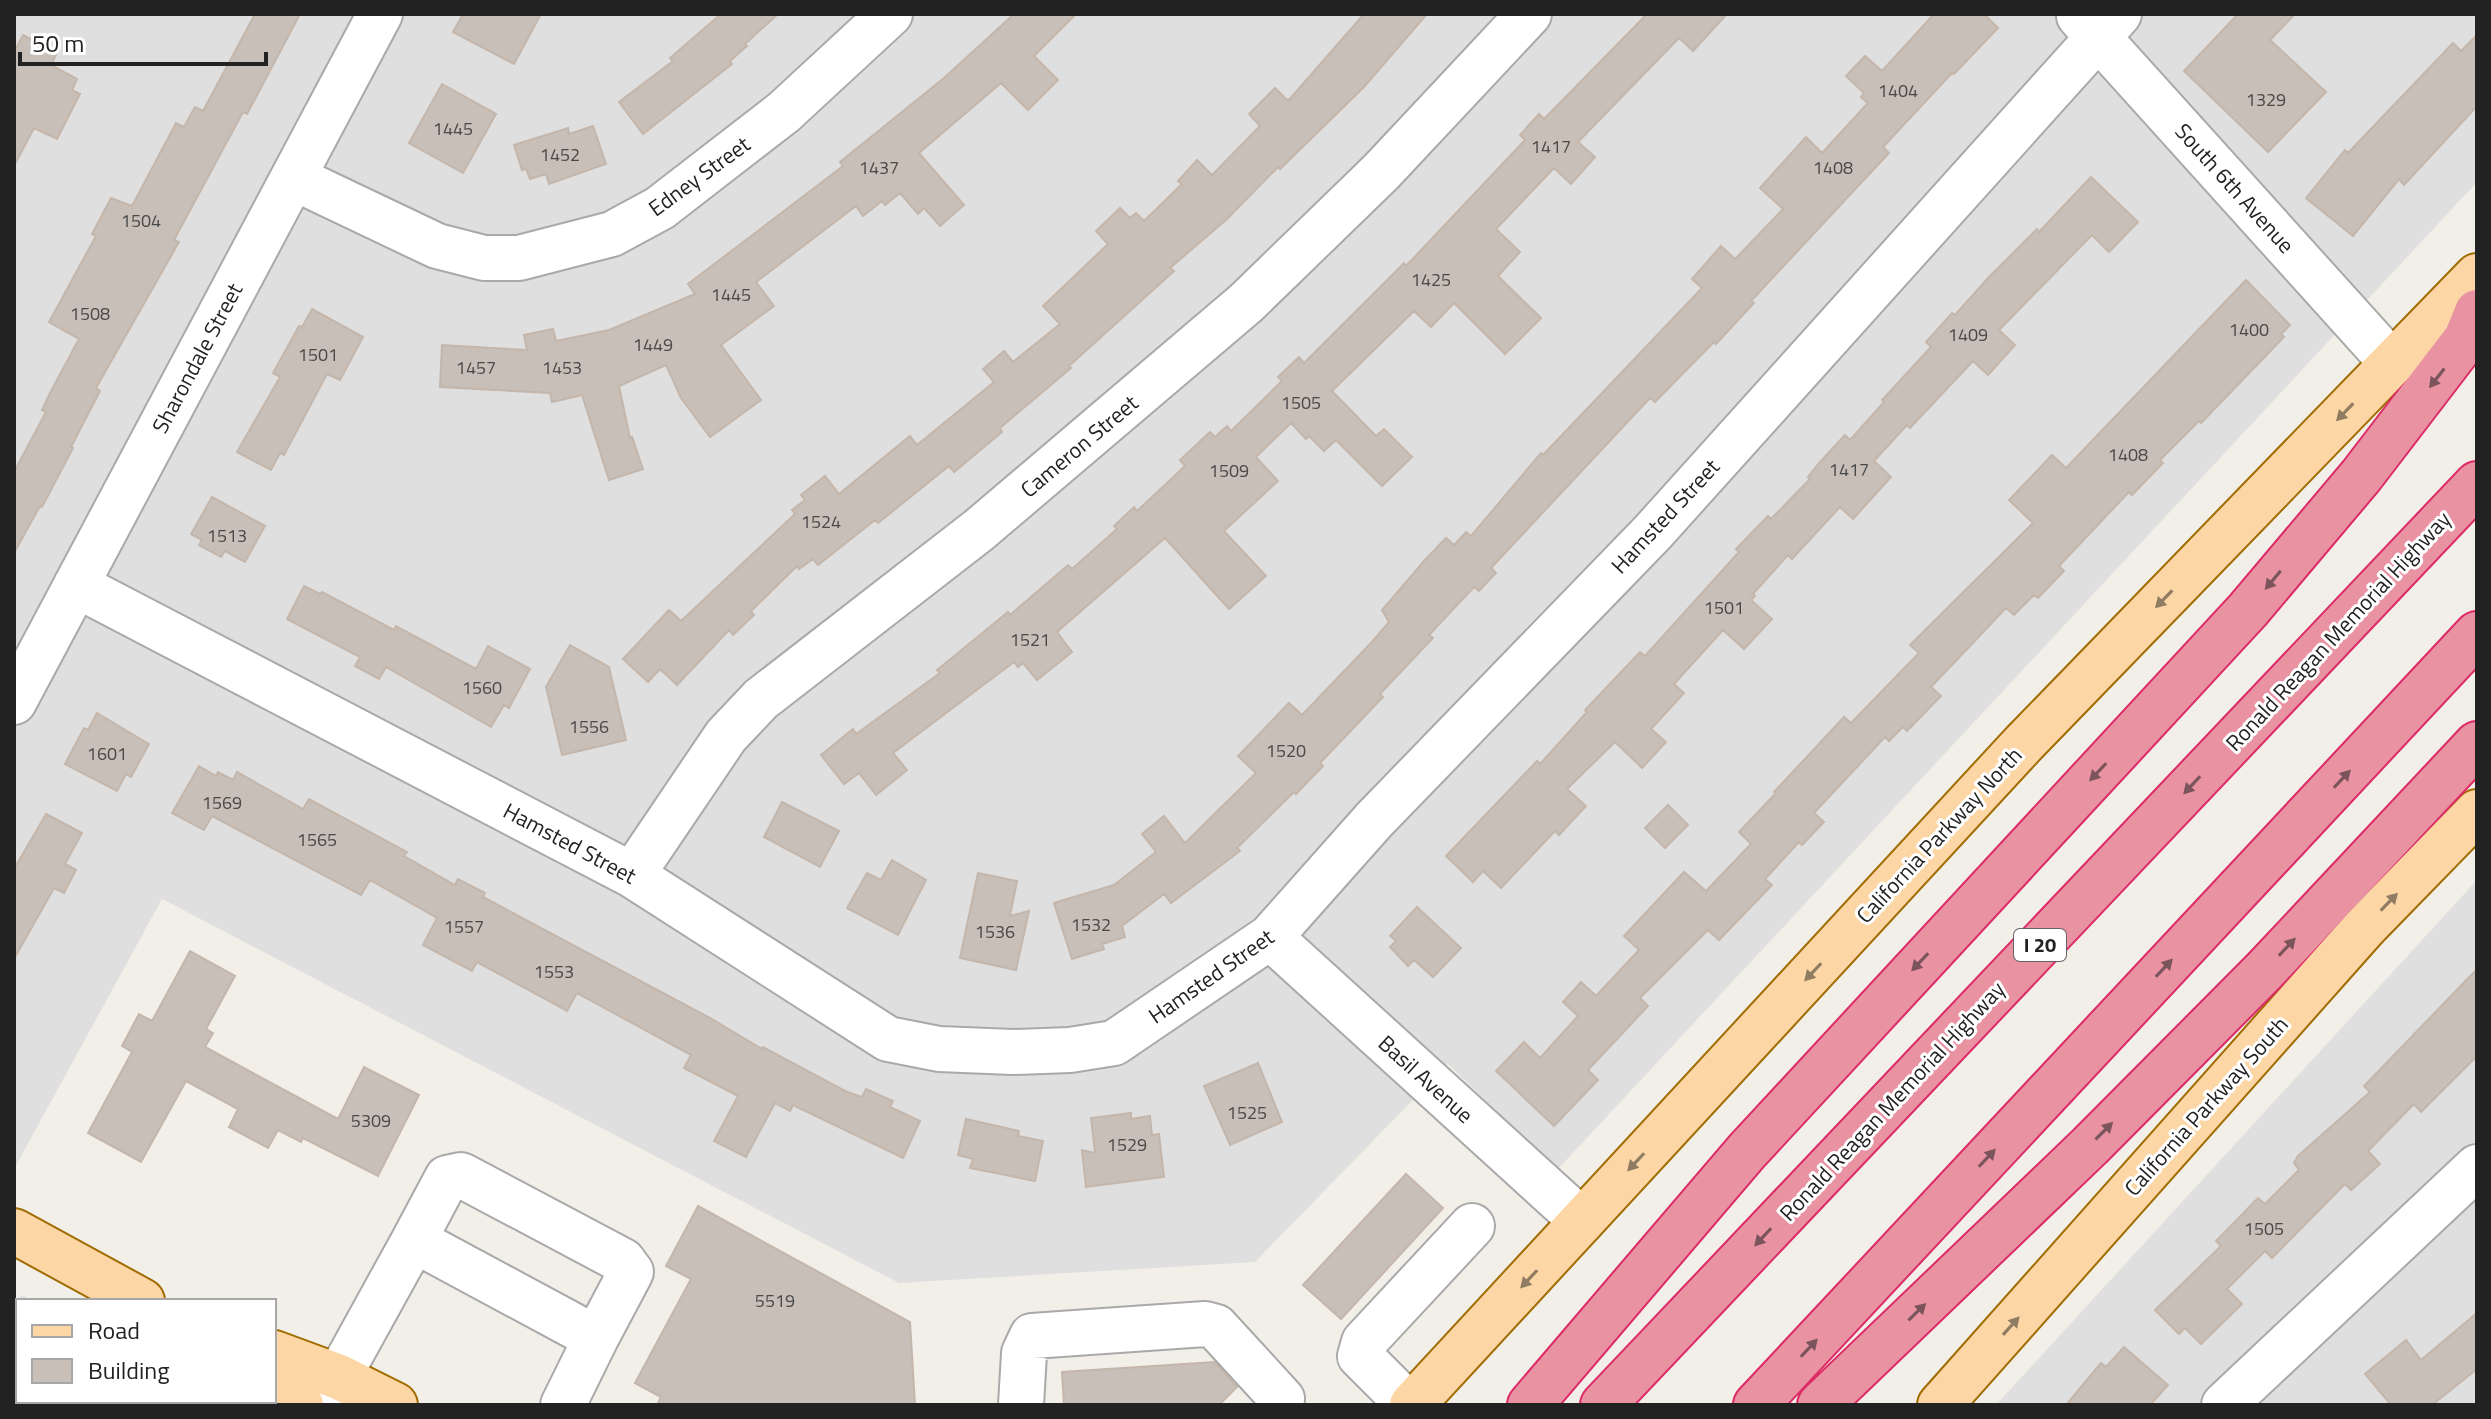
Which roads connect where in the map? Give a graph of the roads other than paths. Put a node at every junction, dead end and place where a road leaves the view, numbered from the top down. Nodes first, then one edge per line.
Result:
1 (380, 14) edge
2 (890, 14) edge
3 (1529, 14) edge
4 (2098, 21) edge
5 (294, 178) junction
6 (2477, 276) edge
7 (2477, 312) edge
8 (2392, 363) junction
9 (2477, 484) edge
10 (76, 585) junction
11 (2477, 634) edge
12 (14, 702) edge
13 (2477, 744) edge
14 (2477, 812) edge
15 (632, 875) junction
16 (1270, 937) junction
17 (2477, 1167) edge
18 (1582, 1221) junction
19 (1472, 1226) dead end
20 (14, 1231) edge
21 (414, 1240) junction
22 (138, 1299) edge
23 (596, 1338) junction
24 (276, 1353) edge
25 (276, 1386) edge
26 (331, 1391) edge
27 (573, 1401) edge
28 (301, 1405) edge
29 (395, 1405) edge
30 (1021, 1405) edge
31 (1281, 1405) edge
32 (1410, 1405) edge
33 (1530, 1405) edge
34 (1603, 1405) edge
35 (1756, 1405) edge
36 (1820, 1405) edge
37 (1940, 1405) edge
38 (2224, 1405) edge

1 - 5 street, Sharondale Street
2 - 5 street, Edney Street
3 - 15 street, Cameron Street
4 - 8 street, South 6th Avenue
4 - 16 street, Hamsted Street
5 - 10 street, Sharondale Street
6 - 8 main road, California Parkway North
7 -> 33 highway
8 -> 18 main road, California Parkway North
9 -> 34 highway, Ronald Reagan Memorial Highway / I 20
10 - 12 street, Sharondale Street
10 - 15 street, Hamsted Street
35 -> 11 highway
36 -> 13 highway
37 -> 14 main road, California Parkway South
15 - 16 street, Hamsted Street
16 - 18 street, Basil Avenue
17 - 38 street
18 -> 32 main road, California Parkway North
19 - 32 street
20 - 22 main road
21 - 23 street
21 - 23 street
21 - 26 street
23 - 27 street
24 - 26 main road
25 - 28 main road
26 - 29 main road
30 - 31 street

